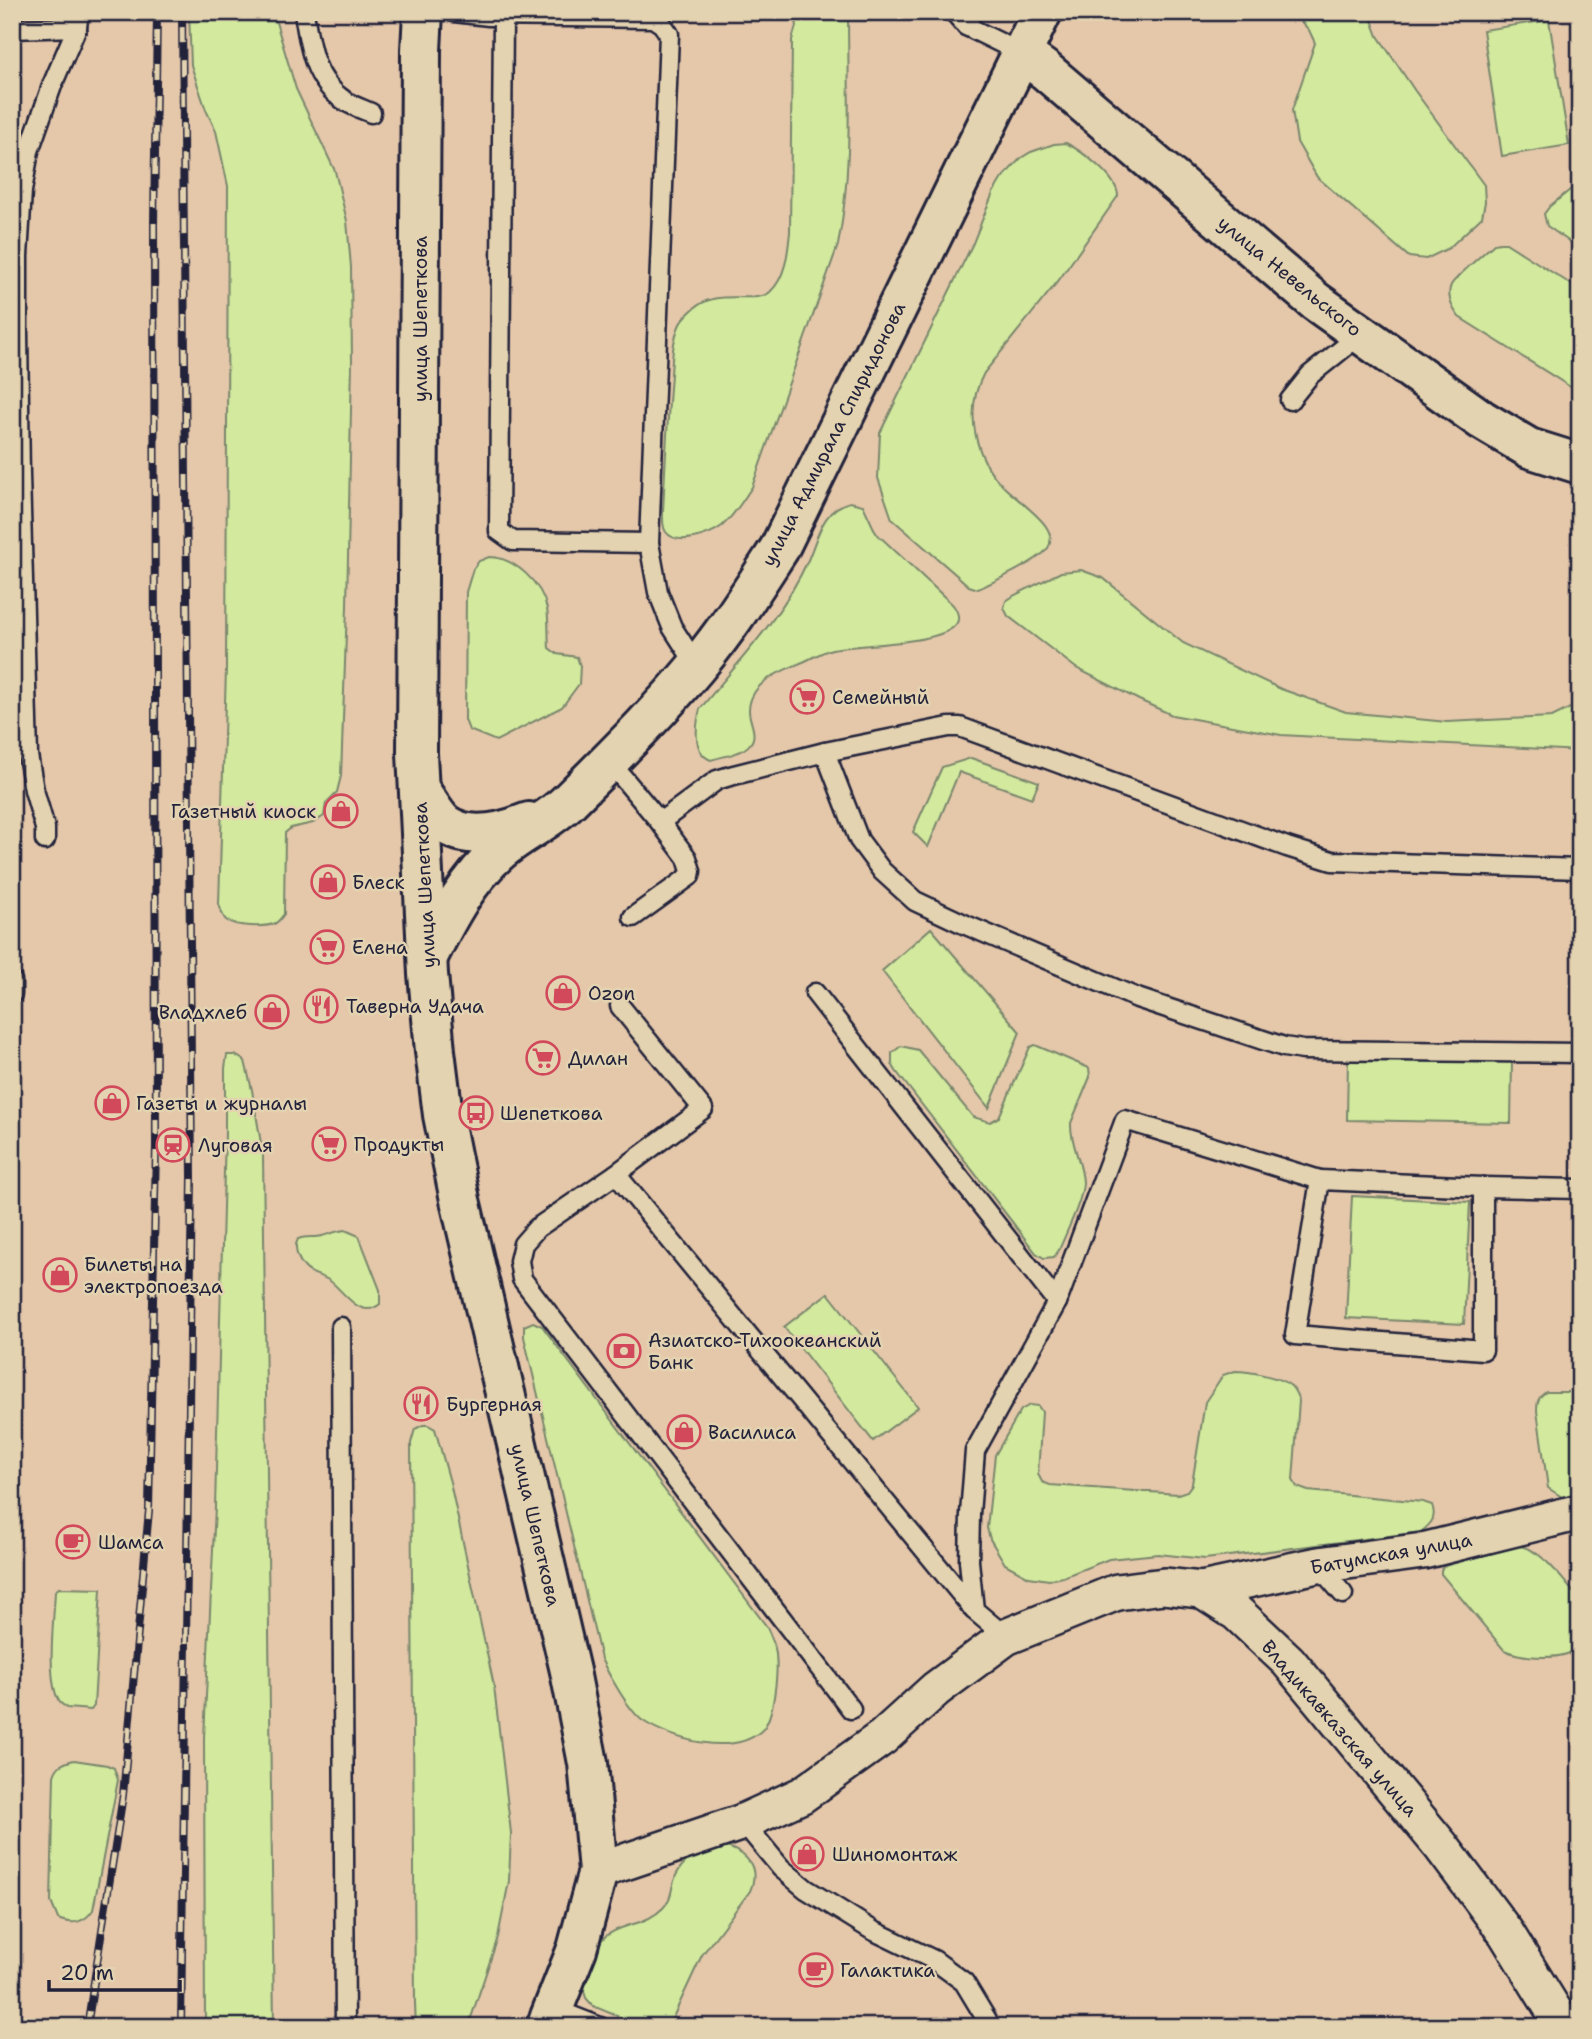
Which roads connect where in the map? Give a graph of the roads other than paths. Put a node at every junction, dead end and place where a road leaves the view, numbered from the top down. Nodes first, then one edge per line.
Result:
1 (304, 12) edge
2 (424, 12) edge
3 (454, 12) edge
4 (1042, 12) edge
5 (503, 16) junction
6 (964, 17) edge
7 (78, 20) edge
8 (12, 29) edge
9 (1021, 53) junction
10 (371, 113) dead end
11 (1361, 334) junction
12 (1290, 400) dead end
13 (1580, 464) edge
14 (16, 476) edge
15 (649, 543) junction
16 (697, 666) junction
17 (825, 752) junction
18 (609, 761) junction
19 (419, 789) junction
20 (557, 811) junction
21 (660, 822) junction
22 (45, 840) dead end
23 (1580, 869) edge
24 (633, 917) dead end
25 (428, 958) junction
26 (12, 981) edge
27 (815, 993) dead end
28 (12, 994) edge
29 (620, 1006) dead end
30 (1580, 1053) edge
31 (616, 1174) junction
32 (1320, 1180) junction
33 (1483, 1187) junction
34 (1580, 1189) edge
35 (1057, 1302) junction
36 (341, 1327) dead end
37 (1580, 1512) edge
38 (1318, 1565) junction
39 (1200, 1590) junction
40 (1343, 1594) dead end
41 (974, 1610) junction
42 (1006, 1637) junction
43 (851, 1709) dead end
44 (743, 1822) junction
45 (597, 1871) junction
46 (550, 2018) edge
47 (986, 2025) edge
48 (345, 2027) edge
49 (600, 2027) edge
50 (1563, 2027) edge

1 - 10 lane
2 - 19 main road, улица Шепеткова
3 - 5 lane
4 - 9 main road, улица Адмирала Спиридонова
5 - 15 lane
5 - 15 lane
6 - 9 lane
7 - 8 lane
7 - 14 lane
9 - 11 main road, улица Невельского
9 - 16 main road, улица Адмирала Спиридонова
11 - 12 lane
11 - 13 main road, улица Невельского
14 - 22 lane
15 - 16 lane
16 - 18 main road, улица Адмирала Спиридонова
17 - 21 lane
17 - 23 lane
17 - 30 lane
18 - 20 main road, улица Адмирала Спиридонова
18 - 21 lane
19 - 20 main road, улица Адмирала Спиридонова
19 - 25 main road, улица Шепеткова
20 - 25 main road, улица Адмирала Спиридонова
21 - 24 lane
25 - 45 main road, улица Шепеткова
26 - 28 lane
27 - 35 lane
29 - 31 lane
31 - 41 lane
31 - 43 lane
32 - 33 lane
32 - 33 lane
32 - 35 lane
33 - 34 lane
35 - 41 lane
36 - 48 lane
37 - 38 street, Батумская улица
38 - 39 street, Батумская улица
38 - 40 lane
39 - 42 street, Владикавказская улица
39 - 50 street, Владикавказская улица
41 - 42 lane
42 - 44 street, Владикавказская улица
44 - 45 street, Владикавказская улица
44 - 47 lane
45 - 46 main road, улица Шепеткова
46 - 49 lane

